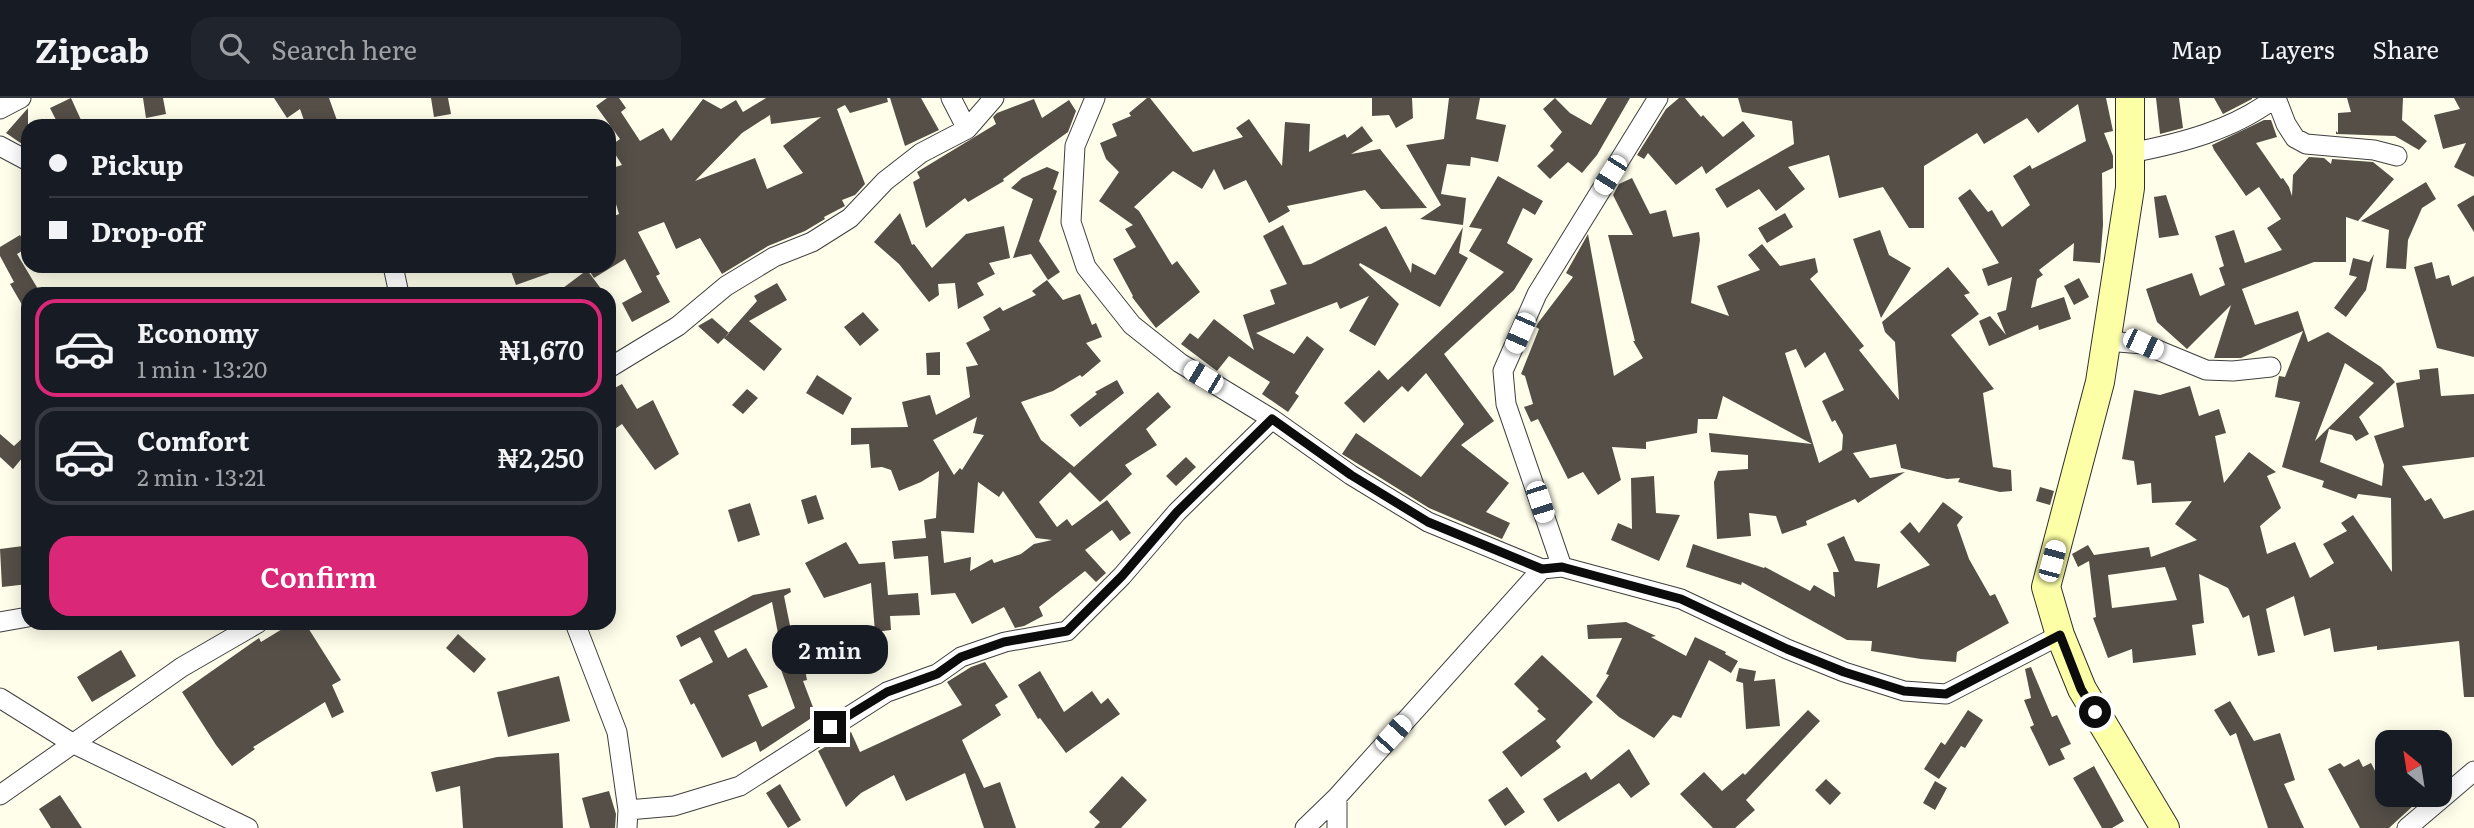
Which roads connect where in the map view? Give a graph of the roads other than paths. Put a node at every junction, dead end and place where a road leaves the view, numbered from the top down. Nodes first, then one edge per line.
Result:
1 (22, 98) edge
2 (951, 98) edge
3 (994, 98) edge
4 (1095, 98) edge
5 (2130, 98) edge
6 (2275, 98) edge
7 (1654, 100) edge
8 (0, 109) edge
9 (967, 129) junction
10 (0, 146) edge
11 (2130, 153) junction
12 (2396, 156) dead end
13 (21, 157) edge
14 (2106, 341) junction
15 (616, 364) edge
16 (2271, 367) dead end
17 (1272, 419) junction
18 (1552, 568) junction
19 (21, 618) edge
20 (0, 622) edge
21 (246, 630) edge
22 (578, 630) edge
23 (2060, 635) junction
24 (0, 698) edge
25 (72, 743) junction
26 (2474, 771) edge
27 (0, 795) edge
28 (1337, 797) junction
29 (628, 819) edge
30 (248, 828) edge
31 (1304, 828) edge
32 (1338, 828) edge
33 (2165, 828) edge
34 (2407, 828) edge

1 - 8 street
2 - 9 street
3 - 9 street
4 - 17 street
5 - 11 street
6 - 11 street
6 - 12 street
7 - 18 street
9 - 15 street
10 - 13 street
11 - 14 street
14 - 16 street
14 - 23 street
17 - 18 street
17 - 29 street
18 - 23 street
18 - 28 street
19 - 20 street
21 - 25 street
22 - 29 street
23 - 33 street
24 - 25 street
25 - 27 street
25 - 30 street
26 - 34 street
28 - 31 street
28 - 32 street

